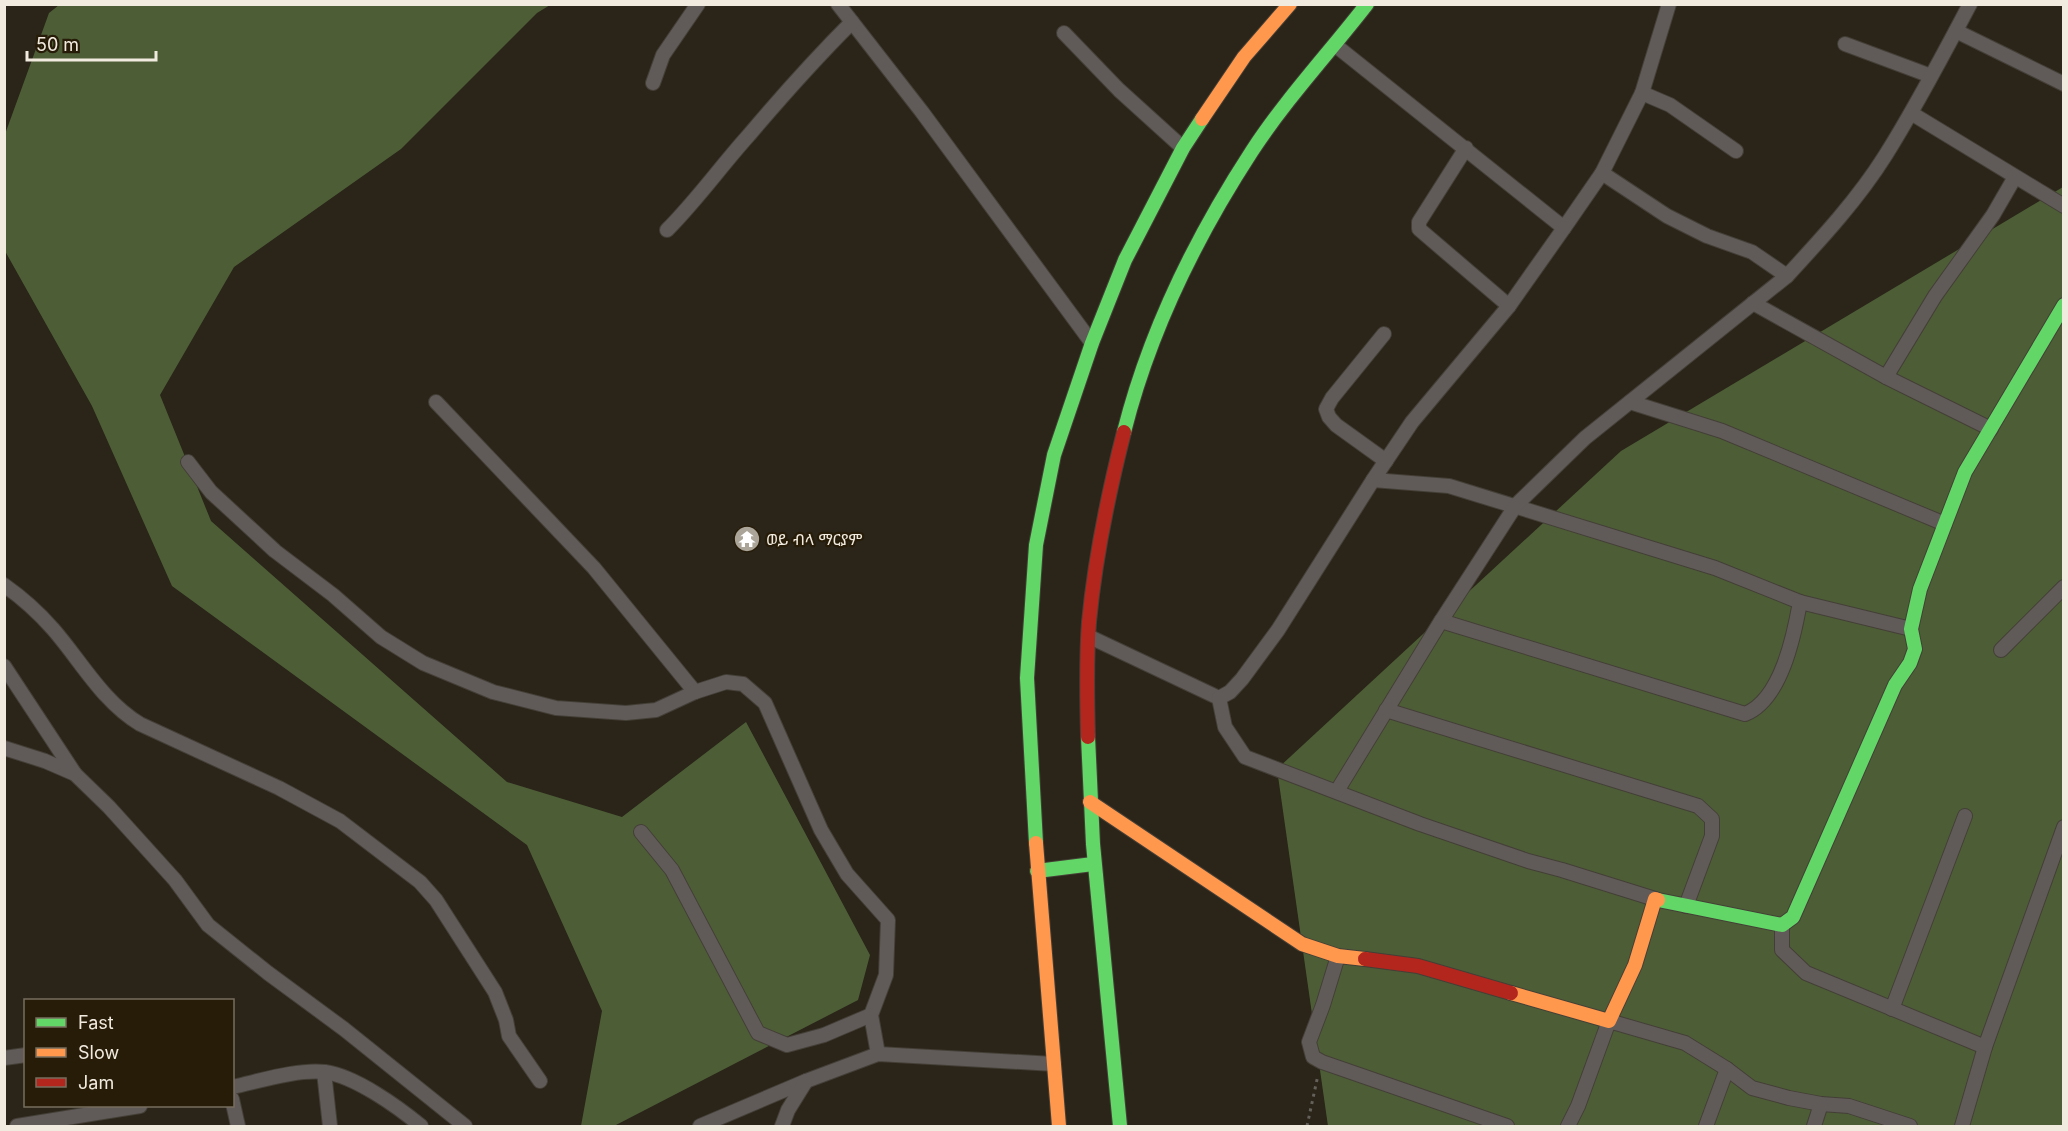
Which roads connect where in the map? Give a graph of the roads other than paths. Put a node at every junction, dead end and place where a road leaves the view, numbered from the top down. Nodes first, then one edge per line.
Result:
1 (698, 4) edge
2 (838, 4) edge
3 (1290, 4) edge
4 (1367, 4) edge
5 (1669, 4) edge
6 (1970, 4) edge
7 (852, 22) junction
8 (1956, 31) junction
9 (1064, 33) dead end
10 (1845, 44) dead end
11 (1335, 45) junction
12 (1931, 76) junction
13 (653, 83) dead end
14 (2064, 84) edge
15 (1642, 93) junction
16 (1911, 113) junction
17 (1183, 148) junction
18 (1466, 148) junction
19 (1736, 151) dead end
20 (1602, 173) junction
21 (2016, 177) junction
22 (2064, 206) edge
23 (1563, 228) junction
24 (668, 230) dead end
25 (1787, 276) junction
26 (1752, 303) junction
27 (2064, 305) edge
28 (1509, 306) junction
29 (1384, 334) dead end
30 (1092, 343) junction
31 (1886, 377) junction
32 (435, 402) dead end
33 (1630, 402) junction
34 (1991, 429) junction
35 (1386, 461) junction
36 (188, 462) dead end
37 (1372, 480) junction
38 (1515, 505) junction
39 (1945, 524) junction
40 (4, 585) edge
41 (2064, 586) edge
42 (1800, 602) junction
43 (1441, 621) junction
44 (1911, 629) junction
45 (1090, 637) junction
46 (2001, 650) dead end
47 (4, 666) edge
48 (694, 692) junction
49 (1219, 698) junction
50 (1386, 710) junction
51 (4, 748) edge
52 (75, 774) junction
53 (1336, 791) junction
54 (1090, 802) junction
55 (1965, 816) dead end
56 (2064, 827) edge
57 (641, 832) dead end
58 (1093, 864) junction
59 (1037, 871) junction
60 (1655, 899) junction
61 (1686, 906) junction
62 (1782, 925) junction
63 (1338, 956) junction
64 (1892, 1010) junction
65 (871, 1015) junction
66 (1609, 1021) junction
67 (1985, 1047) junction
68 (878, 1054) junction
69 (24, 1055) edge
70 (4, 1058) edge
71 (1054, 1064) junction
72 (1727, 1069) junction
73 (324, 1072) junction
74 (540, 1081) dead end
75 (806, 1081) junction
76 (234, 1087) edge
77 (1821, 1104) junction
78 (135, 1107) edge
79 (234, 1107) edge
80 (18, 1126) edge
81 (238, 1126) edge
82 (330, 1126) edge
83 (421, 1126) edge
84 (462, 1126) edge
85 (700, 1126) edge
86 (782, 1126) edge
87 (1059, 1126) edge
88 (1120, 1126) edge
89 (1507, 1126) edge
90 (1568, 1126) edge
91 (1707, 1126) edge
92 (1814, 1126) edge
93 (1910, 1126) edge
94 (1962, 1126) edge

1 - 13 street
2 - 7 street
3 - 17 main road
4 - 11 main road
5 - 15 street
6 - 8 street
7 - 24 street
7 - 30 street
8 - 12 street
8 - 14 street
9 - 17 street
10 - 12 street
11 - 18 street
11 - 45 main road
12 - 16 street
15 - 19 street
15 - 20 street
16 - 21 street
16 - 25 street
17 - 30 main road
18 - 23 street
18 - 28 street
20 - 23 street
20 - 25 street
21 - 22 street
21 - 31 street
23 - 28 street
25 - 26 street
26 - 31 street
26 - 33 street
27 - 34 main road
28 - 35 street
29 - 35 street
30 - 59 main road
31 - 34 street
32 - 48 street
33 - 38 street
33 - 39 street
34 - 39 main road
35 - 37 street
36 - 48 street
37 - 38 street
37 - 49 street
38 - 42 street
38 - 43 street
39 - 44 main road
40 - 74 street
41 - 46 street
42 - 43 street
42 - 44 street
43 - 50 street
44 - 62 main road
45 - 49 street
45 - 54 main road
47 - 52 street
48 - 65 street
49 - 53 street
50 - 53 street
50 - 61 street
51 - 52 street
52 - 84 street
53 - 60 street
54 - 58 main road
54 - 63 main road
55 - 64 street
56 - 67 street
57 - 65 street
58 - 59 main road
58 - 88 main road
59 - 71 main road
60 - 61 main road
60 - 66 main road
61 - 62 main road
62 - 64 street
63 - 66 main road
63 - 89 street
64 - 67 street
65 - 68 street
66 - 72 street
66 - 90 street
67 - 94 street
68 - 71 street
68 - 75 street
69 - 70 street
71 - 87 main road
72 - 77 street
72 - 91 street
73 - 76 street
73 - 82 street
73 - 83 street
75 - 85 street
75 - 86 street
77 - 92 street
77 - 93 street
78 - 80 street
79 - 81 street

